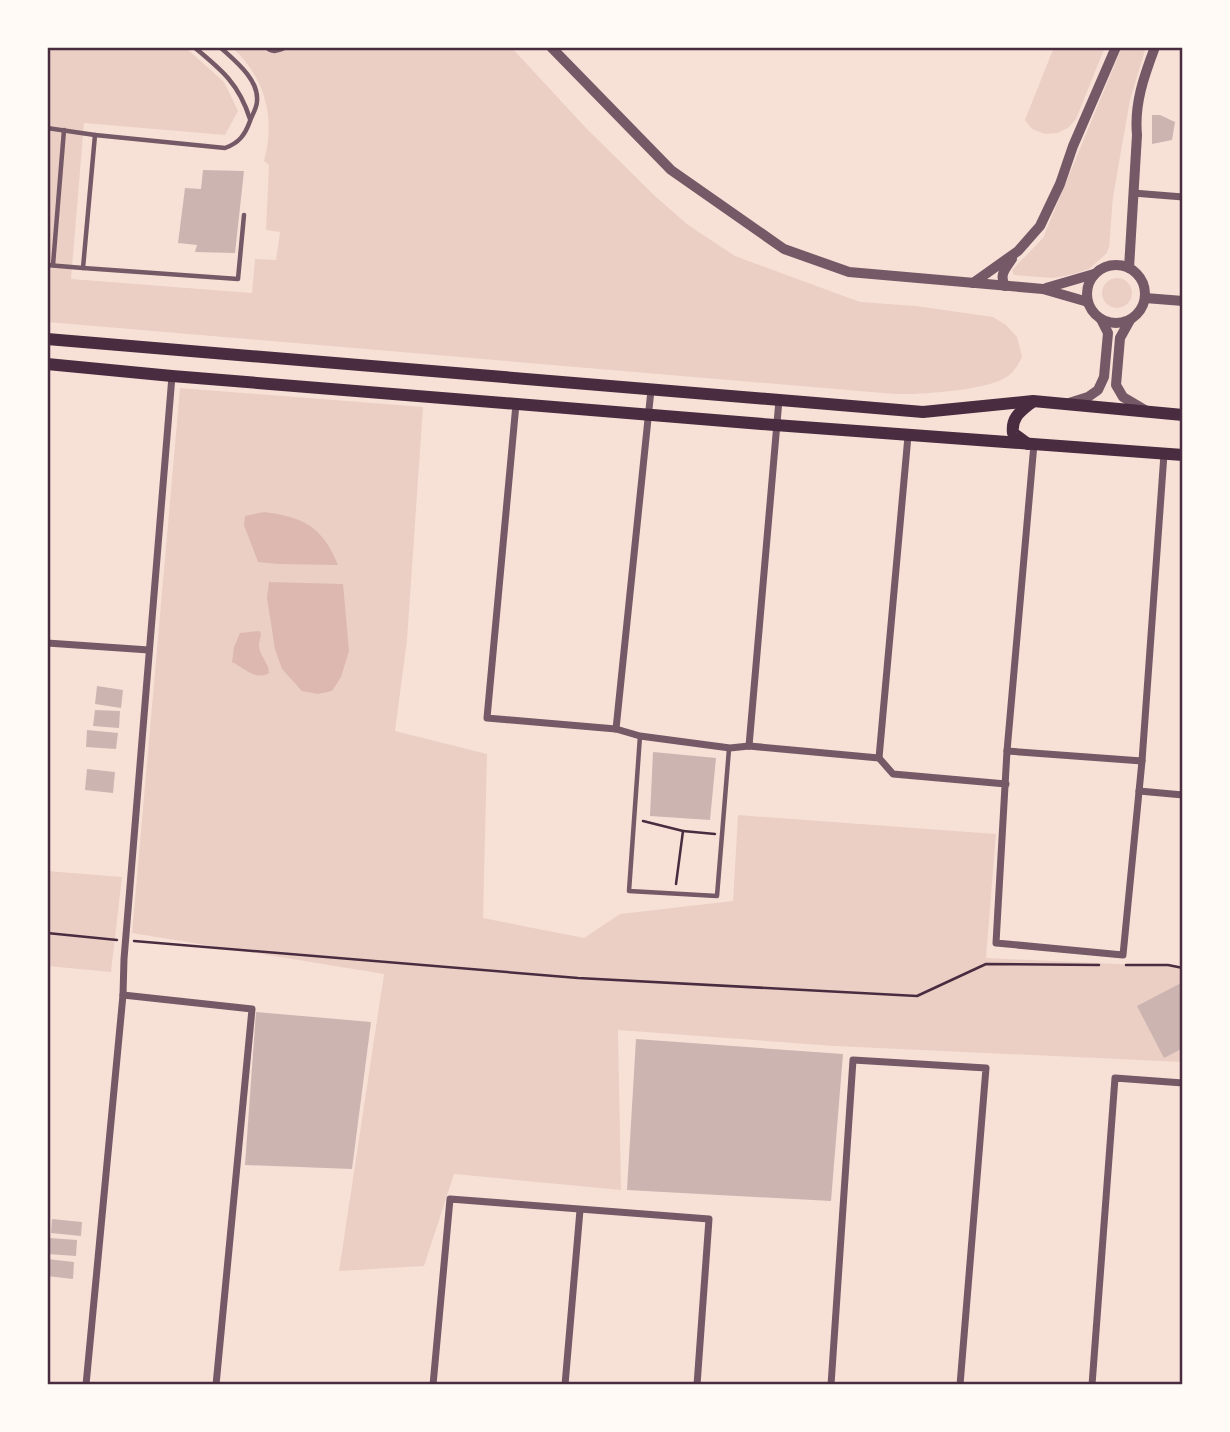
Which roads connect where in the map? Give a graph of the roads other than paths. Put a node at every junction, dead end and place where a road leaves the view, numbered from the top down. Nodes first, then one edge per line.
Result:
1 (194, 47) edge
2 (220, 47) edge
3 (266, 47) edge
4 (287, 47) edge
5 (551, 47) edge
6 (1116, 47) edge
7 (1155, 47) edge
8 (250, 120) junction
9 (47, 128) edge
10 (64, 130) junction
11 (95, 135) junction
12 (1133, 193) junction
13 (1183, 197) edge
14 (244, 215) dead end
15 (1018, 251) junction
16 (50, 265) edge
17 (83, 268) junction
18 (1129, 268) junction
19 (1095, 274) junction
20 (973, 284) junction
21 (1005, 286) junction
22 (1043, 289) junction
23 (1145, 298) junction
24 (1183, 301) edge
25 (1088, 302) junction
26 (1101, 319) junction
27 (1130, 320) junction
28 (47, 339) edge
29 (47, 364) edge
30 (172, 376) junction
31 (651, 390) junction
32 (779, 400) junction
33 (1033, 401) junction
34 (516, 404) junction
35 (1064, 405) junction
36 (1147, 411) junction
37 (648, 414) junction
38 (1183, 415) edge
39 (775, 425) junction
40 (908, 436) junction
41 (1031, 444) junction
42 (1183, 450) edge
43 (1164, 454) junction
44 (1183, 455) edge
45 (47, 643) edge
46 (149, 650) junction
47 (616, 729) junction
48 (640, 736) junction
49 (749, 746) junction
50 (730, 748) junction
51 (1007, 751) junction
52 (879, 758) junction
53 (1142, 761) junction
54 (1006, 784) junction
55 (1139, 791) junction
56 (1183, 795) edge
57 (123, 995) junction
58 (1183, 1083) edge
59 (580, 1210) junction
60 (86, 1385) edge
61 (216, 1385) edge
62 (433, 1385) edge
63 (565, 1385) edge
64 (697, 1385) edge
65 (831, 1385) edge
66 (960, 1385) edge
67 (1092, 1385) edge

1 - 8 lane
2 - 8 lane
3 - 4 lane
5 - 20 street
6 - 15 street
7 - 12 street
8 - 11 lane
9 - 10 lane
10 - 11 lane
10 - 16 lane
11 - 17 lane
12 - 13 street
12 - 18 street
14 - 17 lane
15 - 20 street
15 - 21 street
16 - 17 lane
18 - 19 street
18 - 23 street
19 - 22 street
19 - 25 street
20 - 21 street
21 - 22 street
22 - 25 street
23 - 24 street
23 - 27 street
25 - 26 street
26 - 27 street
26 - 35 street
27 - 36 street
28 - 31 main road
29 - 30 main road
30 - 34 main road
30 - 46 street
31 - 32 main road
31 - 37 street
32 - 33 main road
32 - 39 street
33 - 35 main road
33 - 41 main road
34 - 37 main road
34 - 47 street
35 - 36 main road
36 - 38 main road
37 - 39 main road
37 - 47 street
39 - 40 main road
39 - 49 street
40 - 41 main road
40 - 52 street
41 - 43 main road
41 - 51 street
42 - 43 main road
43 - 44 main road
43 - 53 street
45 - 46 street
46 - 57 street
47 - 48 street
48 - 50 street
48 - 50 lane
49 - 50 street
49 - 52 street
51 - 53 street
51 - 54 street
52 - 54 street
53 - 55 street
54 - 55 street
55 - 56 street
57 - 60 street
57 - 61 street
58 - 67 street
59 - 62 street
59 - 63 street
59 - 64 street
65 - 66 street

